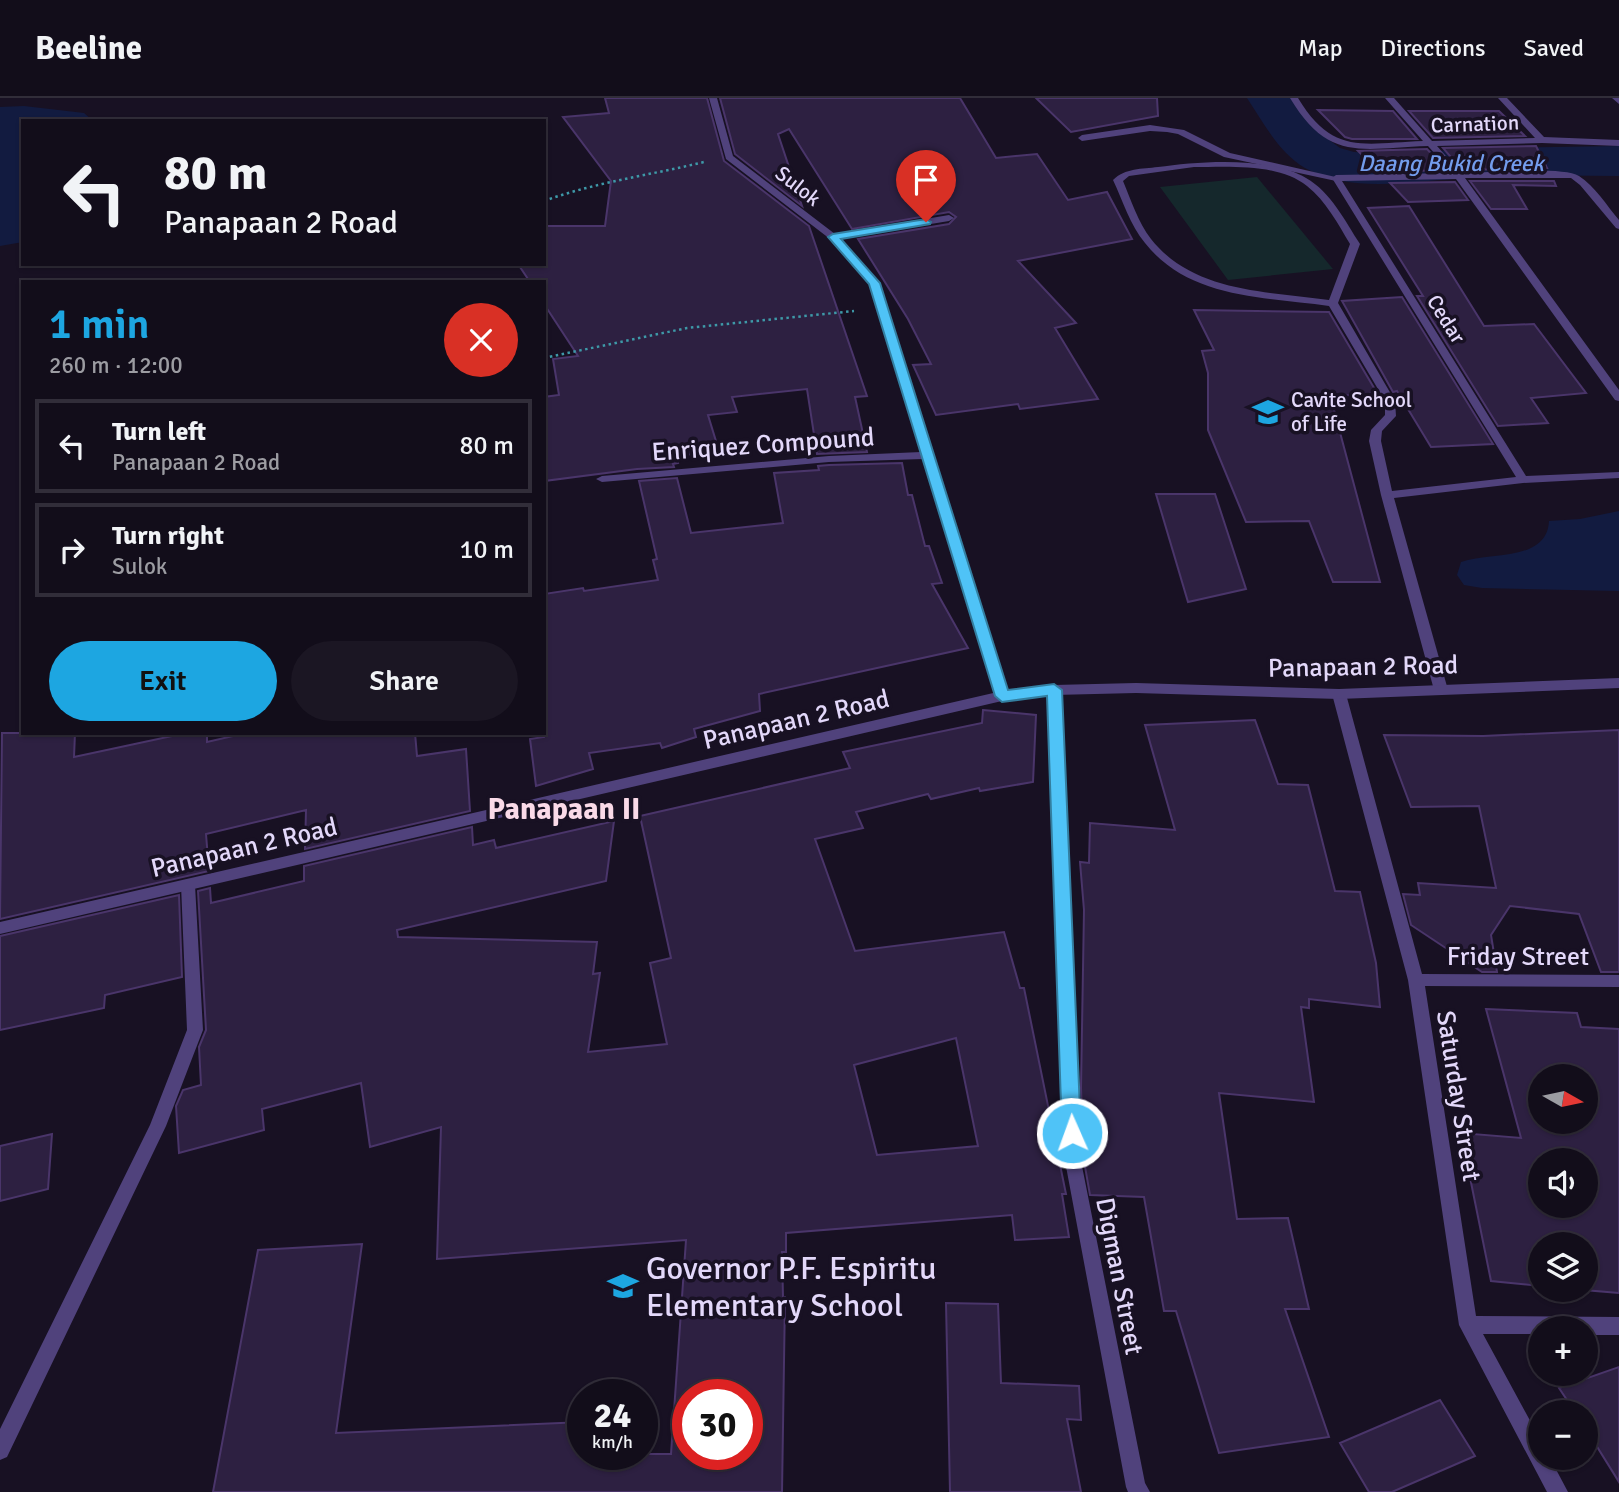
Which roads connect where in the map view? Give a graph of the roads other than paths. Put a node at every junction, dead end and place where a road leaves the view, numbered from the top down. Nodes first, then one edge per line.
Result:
1 (713, 98) edge
2 (1294, 98) edge
3 (1389, 98) edge
4 (1502, 98) edge
5 (1082, 138) dead end
6 (1542, 139) junction
7 (1619, 143) edge
8 (1433, 146) junction
9 (1456, 173) junction
10 (1336, 178) junction
11 (949, 218) dead end
12 (1619, 226) edge
13 (833, 237) junction
14 (1333, 303) junction
15 (1619, 398) edge
16 (928, 455) junction
17 (1619, 475) edge
18 (602, 479) dead end
19 (1523, 480) junction
20 (1387, 495) junction
21 (1619, 683) edge
22 (1054, 690) junction
23 (1441, 690) junction
24 (1339, 694) junction
25 (1002, 696) junction
26 (188, 885) junction
27 (0, 928) edge
28 (1416, 980) junction
29 (1619, 981) edge
30 (1468, 1325) junction
31 (1619, 1326) edge
32 (0, 1450) edge
33 (1140, 1492) edge
34 (1558, 1492) edge

1 - 13 street, Sulok
2 - 8 street, Carnation
3 - 8 street
4 - 6 street
5 - 10 street
6 - 7 street, Carnation
6 - 8 street, Carnation
8 - 9 street
9 - 10 street
9 - 12 street
9 - 15 street
10 - 19 street, Cedar
11 - 13 street
13 - 16 street, Sulok
14 - 14 street
14 - 20 street
16 - 18 street, Enriquez Compound
16 - 25 street, Sulok
17 - 19 street
19 - 20 street
20 - 23 street
21 - 23 street, Panapaan 2 Road
22 - 24 street, Panapaan 2 Road
22 - 25 street, Panapaan 2 Road
22 - 33 street, Digman Street
23 - 24 street, Panapaan 2 Road
24 - 28 street, Saturday Street
25 - 26 street, Panapaan 2 Road
26 - 27 street, Panapaan 2 Road
26 - 32 street
28 - 29 street, Friday Street
28 - 30 street, Saturday Street
30 - 31 street
30 - 34 street, Saturday Street

